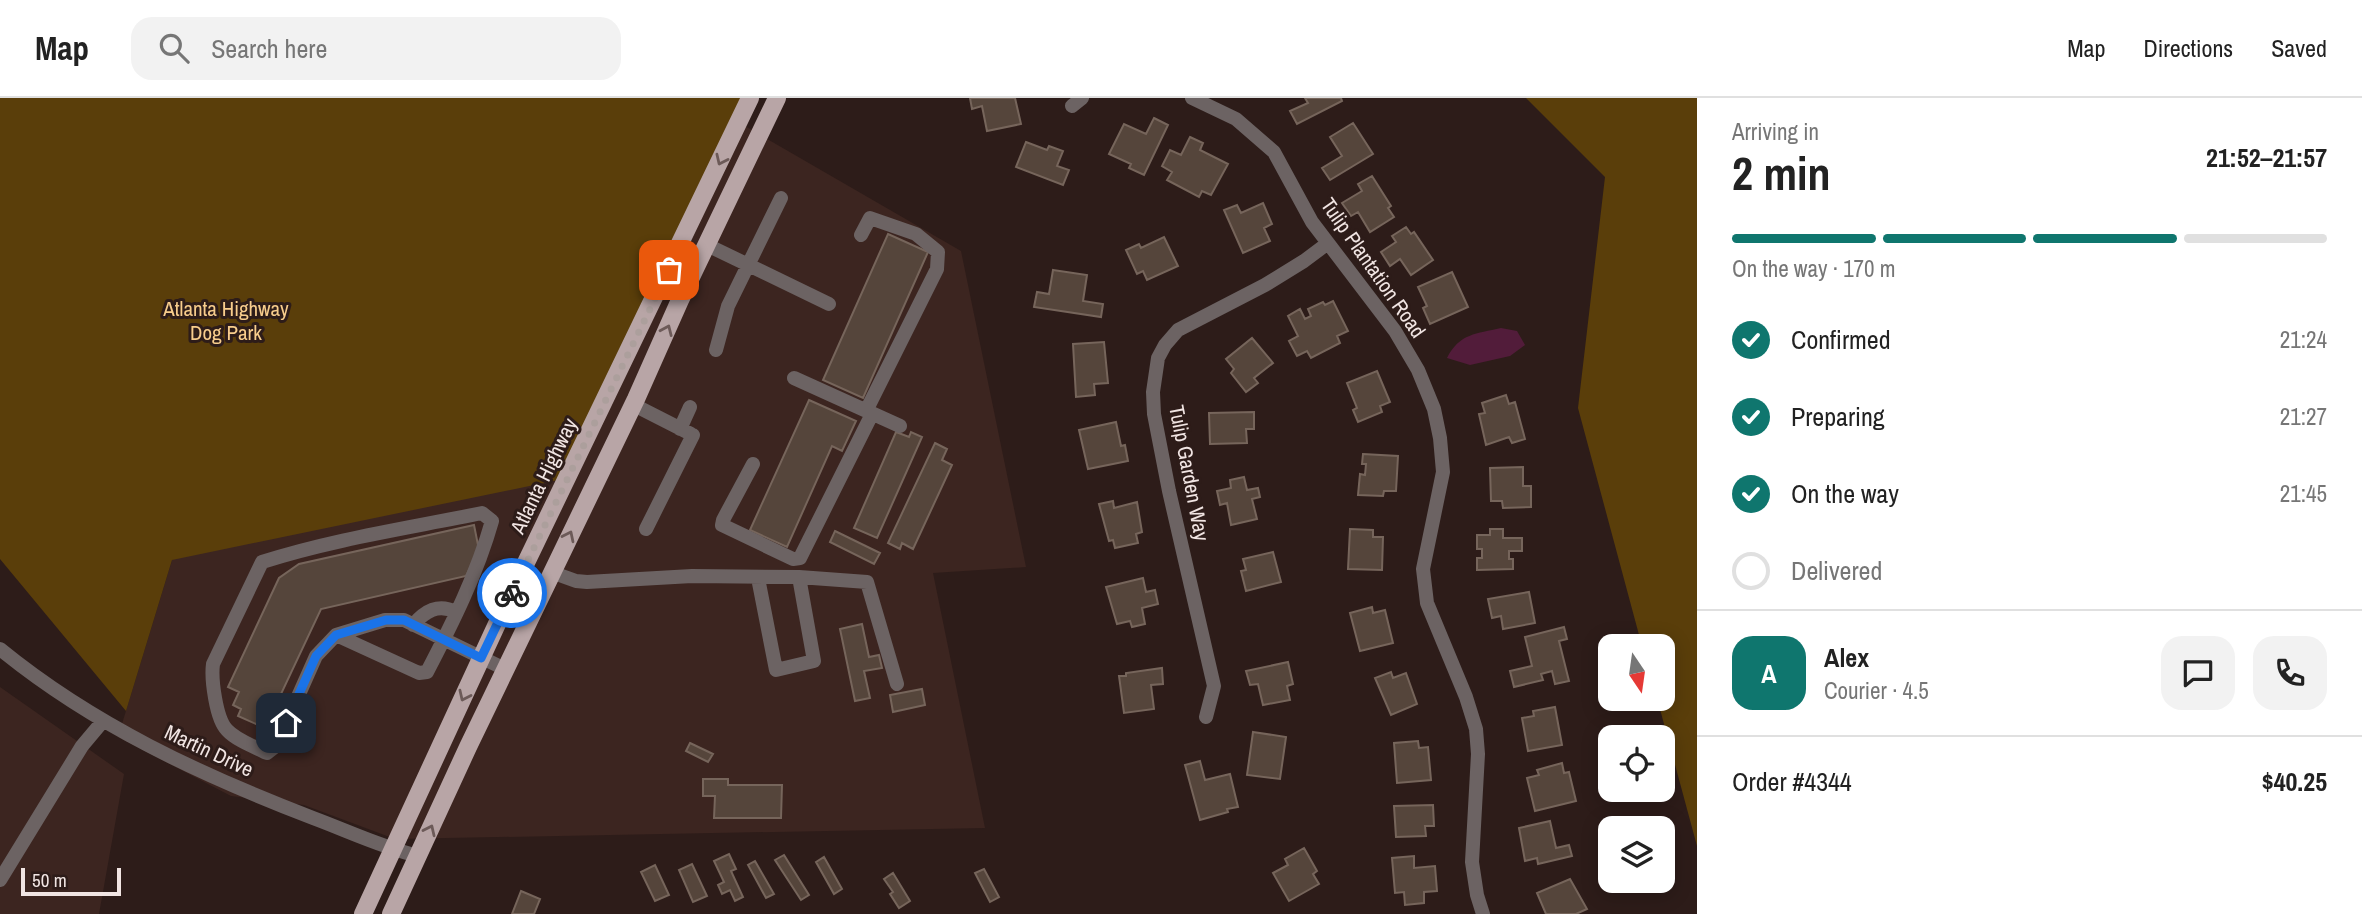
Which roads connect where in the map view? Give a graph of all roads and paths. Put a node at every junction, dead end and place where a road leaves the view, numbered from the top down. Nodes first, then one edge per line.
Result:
1 (750, 98) edge
2 (777, 98) edge
3 (1192, 98) edge
4 (781, 198) dead end
5 (861, 235) dead end
6 (1328, 243) junction
7 (707, 245) junction
8 (747, 265) junction
9 (829, 304) dead end
10 (716, 350) dead end
11 (794, 378) dead end
12 (634, 405) junction
13 (690, 407) dead end
14 (869, 412) junction
15 (900, 426) dead end
16 (688, 433) junction
17 (753, 464) dead end
18 (646, 529) dead end
19 (551, 572) junction
20 (799, 577) junction
21 (758, 578) junction
22 (456, 612) junction
23 (413, 625) junction
24 (336, 635) junction
25 (444, 640) junction
26 (0, 649) edge
27 (481, 658) junction
28 (505, 669) junction
29 (897, 684) dead end
30 (1206, 716) dead end
31 (103, 721) junction
32 (392, 849) junction
33 (418, 856) junction
34 (0, 880) edge
35 (1481, 913) edge
36 (363, 914) edge
37 (391, 914) edge

1 -> 27 main road, Atlanta Highway
2 - 7 main road
3 - 6 street, Tulip Plantation Road
4 - 8 street
5 - 14 street
6 - 30 street, Tulip Garden Way
6 - 35 street, Tulip Plantation Road
7 - 8 street
12 -> 7 main road
8 - 9 street
8 - 10 street
11 - 14 street
12 - 16 street
19 -> 12 main road
13 - 16 street
14 - 15 street
14 - 17 street
16 - 18 street
19 - 21 street
19 - 28 main road
20 - 21 street
20 - 21 street
20 - 29 street
22 - 23 street
22 - 24 street
22 - 25 street
23 - 24 street
23 - 25 street
24 - 25 street
25 - 27 street
26 - 31 street, Martin Drive
27 - 28 street
27 -> 32 main road, Atlanta Highway
33 -> 28 main road
31 - 32 street, Martin Drive
31 - 34 street
32 - 33 street, Martin Drive
32 - 36 main road, Atlanta Highway
33 - 37 main road

